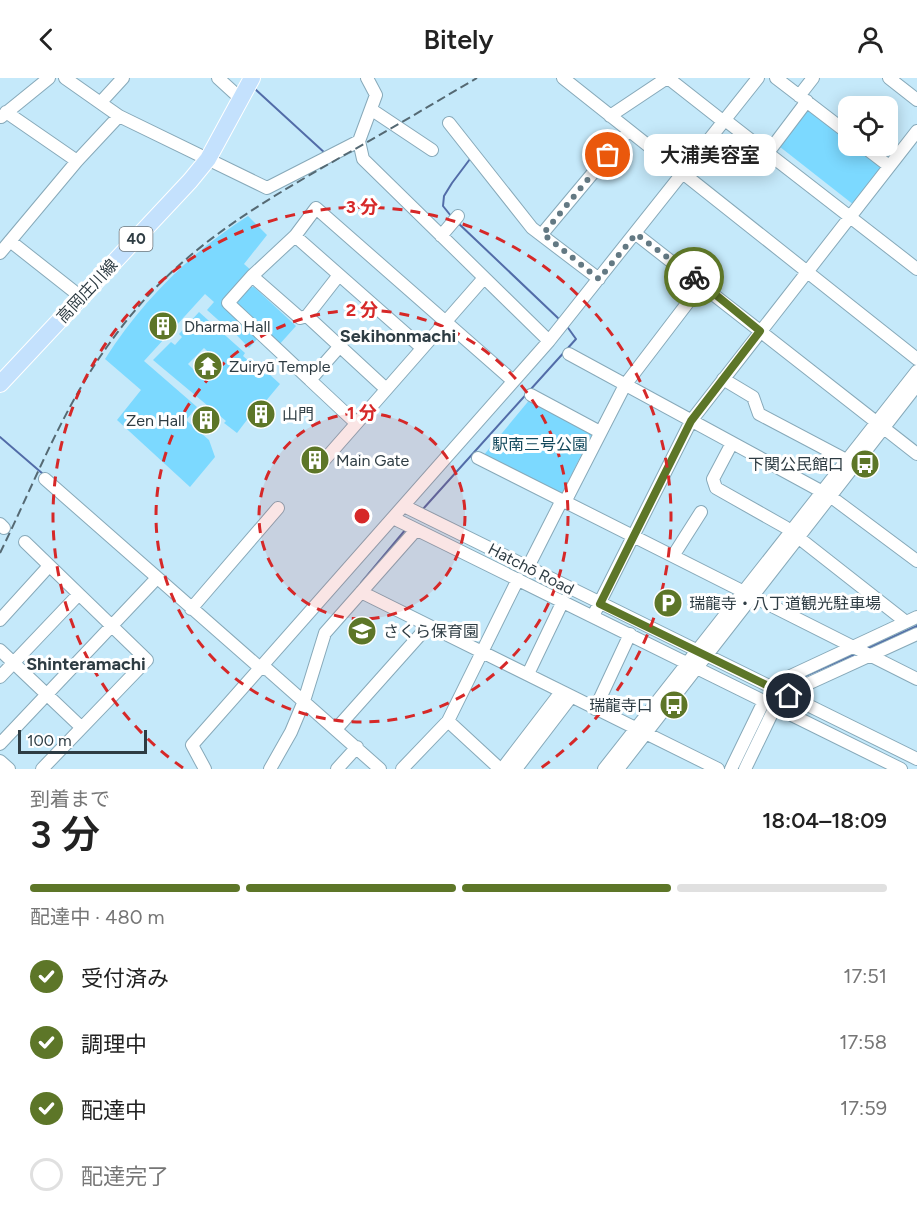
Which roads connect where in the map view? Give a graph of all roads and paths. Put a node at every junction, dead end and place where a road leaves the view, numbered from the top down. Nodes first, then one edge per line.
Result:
1 (49, 78) edge
2 (65, 78) edge
3 (123, 78) edge
4 (218, 78) edge
5 (252, 78) edge
6 (367, 78) edge
7 (667, 78) edge
8 (758, 78) edge
9 (776, 78) edge
10 (813, 78) edge
11 (889, 78) edge
12 (569, 80) edge
13 (803, 98) junction
14 (241, 99) junction
15 (917, 100) edge
16 (101, 102) junction
17 (372, 110) junction
18 (3, 115) edge
19 (119, 116) junction
20 (610, 116) junction
21 (725, 121) junction
22 (449, 123) dead end
23 (838, 125) edge
24 (628, 130) junction
25 (917, 131) edge
26 (359, 141) junction
27 (432, 150) dead end
28 (767, 154) junction
29 (876, 156) edge
30 (208, 159) junction
31 (76, 161) junction
32 (890, 166) junction
33 (681, 174) junction
34 (458, 216) dead end
35 (850, 218) junction
36 (543, 234) junction
37 (636, 234) junction
38 (295, 236) junction
39 (441, 236) junction
40 (10, 241) junction
41 (917, 251) edge
42 (0, 253) edge
43 (913, 266) edge
44 (808, 273) junction
45 (339, 275) junction
46 (252, 276) junction
47 (484, 278) junction
48 (599, 279) junction
49 (702, 284) junction
50 (81, 297) junction
51 (307, 316) junction
52 (445, 321) junction
53 (760, 331) junction
54 (549, 340) junction
55 (339, 346) junction
56 (421, 348) junction
57 (569, 354) dead end
58 (917, 359) edge
59 (917, 371) edge
60 (723, 379) junction
61 (310, 380) junction
62 (513, 380) junction
63 (0, 384) edge
64 (917, 385) edge
65 (625, 386) junction
66 (385, 388) junction
67 (531, 395) dead end
68 (691, 421) junction
69 (356, 423) junction
70 (881, 425) junction
71 (600, 432) junction
72 (732, 443) junction
73 (917, 454) edge
74 (478, 458) dead end
75 (851, 462) junction
76 (320, 465) dead end
77 (45, 479) dead end
78 (826, 494) junction
79 (564, 501) junction
80 (278, 508) dead end
81 (399, 511) junction
82 (701, 512) dead end
83 (416, 530) junction
84 (794, 535) junction
85 (634, 536) junction
86 (25, 542) dead end
87 (673, 556) junction
88 (917, 561) edge
89 (49, 566) junction
90 (528, 567) junction
91 (156, 579) junction
92 (518, 579) junction
93 (361, 592) junction
94 (79, 594) junction
95 (749, 594) junction
96 (563, 601) junction
97 (600, 604) junction
98 (191, 609) junction
99 (593, 616) junction
100 (0, 620) edge
101 (911, 620) edge
102 (113, 626) junction
103 (428, 626) junction
104 (630, 634) junction
105 (917, 634) edge
106 (856, 646) junction
107 (0, 650) edge
108 (482, 651) junction
109 (871, 654) junction
110 (696, 659) junction
111 (14, 663) junction
112 (263, 667) junction
113 (528, 674) junction
114 (0, 677) edge
115 (917, 679) edge
116 (769, 686) junction
117 (47, 694) junction
118 (566, 694) junction
119 (789, 696) junction
120 (304, 701) junction
121 (769, 704) junction
122 (595, 709) junction
123 (448, 721) junction
124 (81, 727) junction
125 (337, 728) junction
126 (640, 732) junction
127 (0, 744) edge
128 (357, 747) junction
129 (917, 758) edge
130 (0, 761) edge
131 (694, 764) edge
132 (917, 767) edge
133 (9, 769) edge
134 (42, 769) edge
135 (205, 769) edge
136 (270, 769) edge
137 (337, 769) edge
138 (380, 769) edge
139 (402, 769) edge
140 (501, 769) edge
141 (516, 769) edge
142 (604, 769) edge
143 (618, 769) edge
144 (718, 769) edge
145 (731, 769) edge
146 (745, 769) edge
147 (901, 769) edge
148 (912, 769) edge

1 - 18 street
2 - 16 street
3 - 16 street
4 - 14 street
5 - 14 main road, 高岡庄川線 / 40
6 - 17 street
7 - 20 street
7 - 21 street
8 - 21 street
9 - 13 street
10 - 13 street
11 - 15 street
12 - 20 street
13 - 23 street
13 - 28 street
14 - 30 main road, 高岡庄川線 / 40
16 - 19 street
17 - 26 street
17 - 27 street
18 - 31 street
19 - 30 street
19 - 31 street
20 - 24 street
21 - 28 street
21 - 33 street
22 - 36 street
24 - 33 street
24 - 36 street
25 - 32 street
26 - 30 street
26 - 39 street
28 - 35 street
29 - 32 street
30 - 50 main road, 高岡庄川線 / 40
31 - 40 street
32 - 35 street
33 - 37 street
33 - 44 street
34 - 39 street
35 - 43 street
35 - 44 street
36 - 48 street
37 - 48 street
37 - 49 street
38 - 45 street
38 - 46 street
38 - 52 street
39 - 47 street
40 - 42 street
40 - 50 street
41 - 43 street
44 - 53 street
44 - 58 street
45 - 51 street
45 - 56 street
46 - 51 street
46 - 61 street
47 - 52 street
47 - 54 street
48 - 54 street
49 - 53 street
49 - 65 street
50 - 63 main road, 高岡庄川線 / 40
51 - 55 street
52 - 56 street
52 - 62 street
53 - 60 street
53 - 70 street
54 - 62 street
55 - 61 street
55 - 66 street
56 - 66 street
57 - 65 street
59 - 70 street
60 - 68 street
60 - 75 street
61 - 69 street
62 - 81 street
64 - 70 street
65 - 68 street
65 - 71 street
66 - 69 street
67 - 71 street
68 - 72 street
68 - 85 street
69 - 76 street
70 - 73 street
70 - 75 street
71 - 79 street
72 - 78 street
72 - 84 street
74 - 79 street
75 - 78 street
77 - 91 street
78 - 84 street
78 - 88 street
79 - 85 street
79 - 90 street
80 - 98 street
81 - 83 street, Hatchō Road
81 - 90 street, Hatchō Road
81 - 110 street
81 - 112 street
82 - 87 street
83 - 92 street, Hatchō Road
83 - 93 street
84 - 95 street
84 - 101 street
85 - 87 street
85 - 97 street
86 - 89 street
87 - 95 street
89 - 94 street
89 - 100 street
90 - 97 street, Hatchō Road
91 - 98 street
91 - 102 street
92 - 96 street, Hatchō Road
92 - 108 street
93 - 103 street
93 - 120 street
94 - 102 street
94 - 111 street
95 - 106 street
95 - 110 street
96 - 99 street, Hatchō Road
96 - 113 street
97 - 99 street
97 - 110 street, Hatchō Road
98 - 112 street
99 - 104 street, Hatchō Road
101 - 106 street
102 - 117 street
102 - 124 street
103 - 108 street
103 - 125 street
104 - 110 street, Hatchō Road
104 - 122 street
105 - 109 street
106 - 109 street
106 - 116 street
107 - 111 street
108 - 113 street
108 - 123 street
109 - 115 street
109 - 119 street
110 - 116 street, Hatchō Road
110 - 121 street, Hatchō Road
110 - 126 street
110 - 132 street
111 - 114 street
111 - 117 street
112 - 120 street
112 - 135 street
113 - 118 street
116 - 119 street, Hatchō Road
117 - 124 street
117 - 127 street
118 - 122 street
118 - 140 street
118 - 141 street
119 - 129 street, Hatchō Road
120 - 125 street
120 - 136 street
121 - 145 street
121 - 146 street
121 - 147 street, Hatchō Road
122 - 126 street
123 - 139 street
123 - 140 street
124 - 134 street
125 - 128 street
126 - 131 street
126 - 142 street
126 - 143 street
128 - 137 street
128 - 138 street
129 - 148 street
130 - 133 street
131 - 144 street

